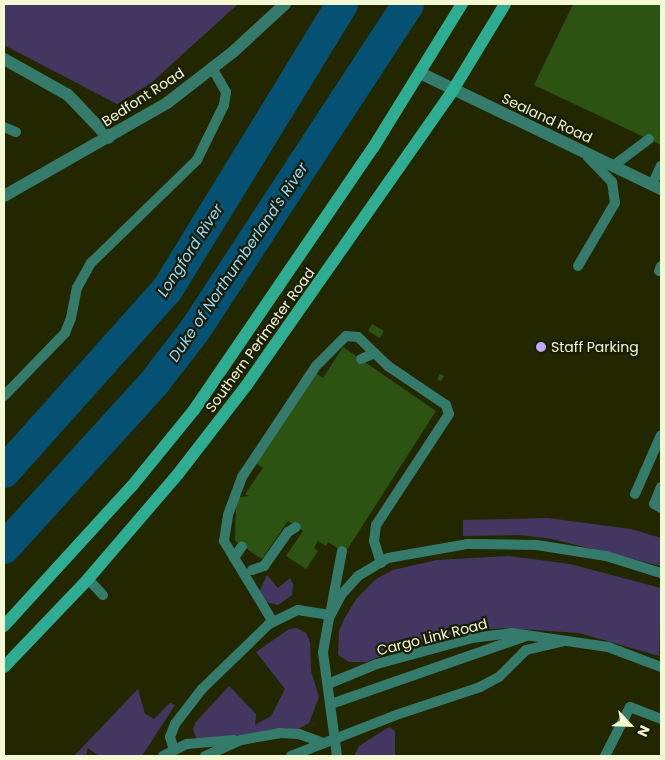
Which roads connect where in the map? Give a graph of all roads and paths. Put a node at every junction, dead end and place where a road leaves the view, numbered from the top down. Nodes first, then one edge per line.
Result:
1 (285, 4) edge
2 (462, 4) edge
3 (504, 4) edge
4 (4, 59) edge
5 (212, 68) junction
6 (420, 72) junction
7 (453, 90) junction
8 (4, 127) edge
9 (16, 132) dead end
10 (109, 138) junction
11 (649, 139) dead end
12 (584, 152) junction
13 (613, 166) junction
14 (661, 166) edge
15 (657, 187) edge
16 (4, 196) edge
17 (578, 266) dead end
18 (375, 353) junction
19 (361, 359) dead end
20 (406, 379) junction
21 (392, 380) dead end
22 (4, 396) edge
23 (661, 435) edge
24 (661, 487) edge
25 (635, 494) dead end
26 (661, 508) edge
27 (296, 526) dead end
28 (242, 546) dead end
29 (342, 551) dead end
30 (234, 558) junction
31 (259, 558) dead end
32 (381, 563) junction
33 (661, 573) edge
34 (249, 575) junction
35 (88, 579) junction
36 (103, 595) dead end
37 (330, 615) junction
38 (273, 622) junction
39 (4, 626) edge
40 (529, 635) junction
41 (571, 639) junction
42 (4, 667) edge
43 (661, 667) edge
44 (328, 684) junction
45 (331, 704) junction
46 (661, 719) edge
47 (242, 740) junction
48 (336, 740) junction
49 (321, 742) junction
50 (174, 750) junction
51 (163, 756) edge
52 (205, 756) edge
53 (291, 756) edge
54 (311, 756) edge
55 (337, 756) edge
56 (605, 756) edge

1 - 5 street, Bedfont Road
2 - 6 street, Southern Perimeter Road
3 - 7 street, Southern Perimeter Road
4 - 10 street
5 - 10 street, Bedfont Road
5 - 22 lane
6 - 7 street, Sealand Road
6 - 39 street, Southern Perimeter Road
7 - 12 street, Sealand Road
7 - 35 street, Southern Perimeter Road
8 - 9 lane
10 - 16 street, Bedfont Road
11 - 13 lane
12 - 13 street, Sealand Road
12 - 17 lane
13 - 15 street, Sealand Road
14 - 15 lane
18 - 19 lane
18 - 20 lane
18 - 30 lane
20 - 21 lane
20 - 32 lane
23 - 25 lane
24 - 26 lane
27 - 34 lane
28 - 30 lane
29 - 37 lane
30 - 34 lane
31 - 34 lane
32 - 33 lane
32 - 37 lane
34 - 38 lane
35 - 36 lane
35 - 42 street, Southern Perimeter Road
37 - 38 lane
37 - 44 lane
38 - 50 lane
40 - 41 lane, Cargo Link Road
40 - 44 lane, Cargo Link Road
40 - 45 lane
41 - 43 lane, Cargo Link Road
41 - 48 lane
44 - 45 lane
45 - 48 lane
46 - 56 lane
47 - 49 lane
47 - 50 lane
47 - 52 lane
48 - 49 lane
48 - 55 lane
49 - 53 lane
49 - 54 lane
50 - 51 lane

